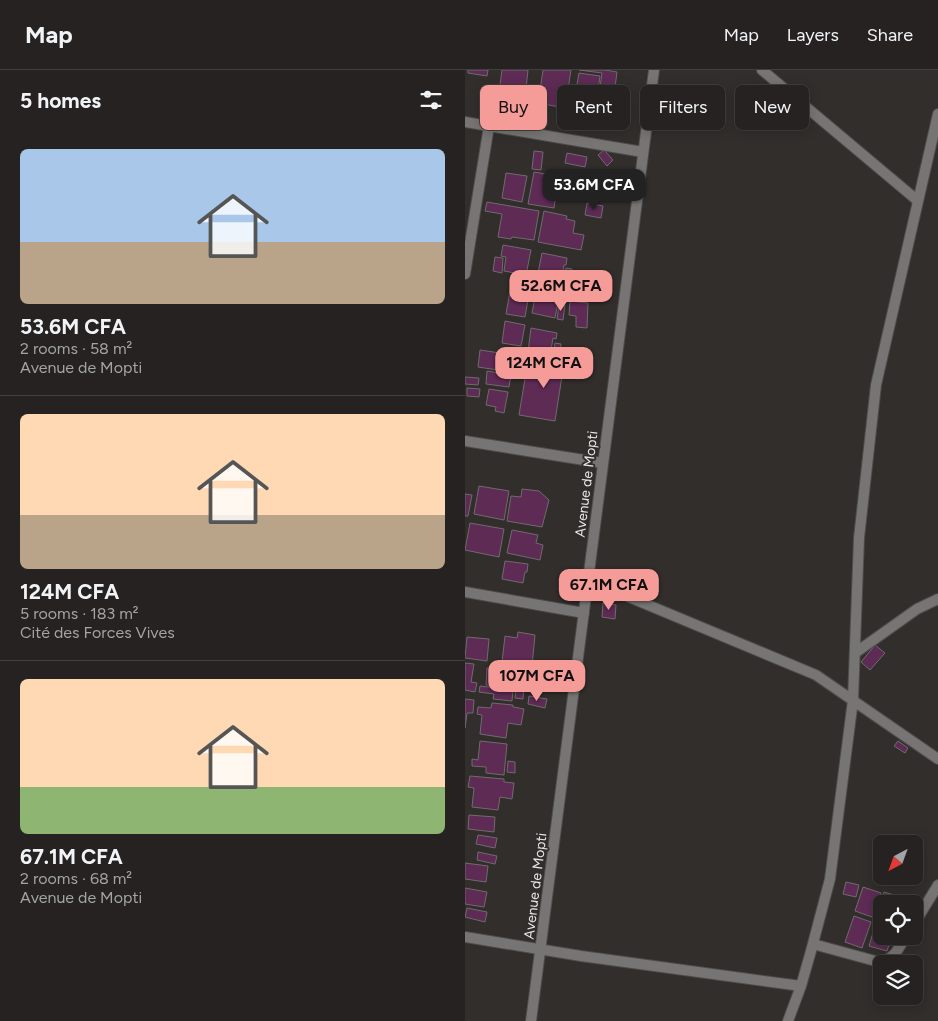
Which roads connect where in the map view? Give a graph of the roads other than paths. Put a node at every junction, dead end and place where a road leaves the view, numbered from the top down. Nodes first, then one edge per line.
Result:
1 (654, 70) edge
2 (762, 70) edge
3 (938, 114) edge
4 (465, 122) edge
5 (480, 124) edge
6 (488, 130) edge
7 (513, 130) edge
8 (643, 152) junction
9 (919, 201) junction
10 (465, 274) edge
11 (465, 441) edge
12 (603, 463) junction
13 (588, 580) junction
14 (465, 592) edge
15 (938, 599) edge
16 (584, 613) junction
17 (855, 653) junction
18 (853, 700) junction
19 (938, 758) edge
20 (938, 885) edge
21 (923, 909) edge
22 (465, 937) edge
23 (813, 944) junction
24 (901, 945) edge
25 (541, 949) junction
26 (801, 986) junction
27 (531, 1021) edge
28 (788, 1021) edge

1 - 8 street, Avenue de Mopti
2 - 9 street
3 - 9 street
4 - 5 street
6 - 10 street
7 - 8 street
8 - 12 street, Avenue de Mopti
9 - 17 street
11 - 12 street
12 - 13 street, Avenue de Mopti
13 - 16 street, Avenue de Mopti
13 - 18 street
14 - 16 street
15 - 17 street
16 - 25 street, Avenue de Mopti
17 - 18 street
18 - 19 street
18 - 23 street
20 - 21 street
22 - 25 street
23 - 24 street
23 - 26 street
25 - 26 street
25 - 27 street, Avenue de Mopti
26 - 28 street

